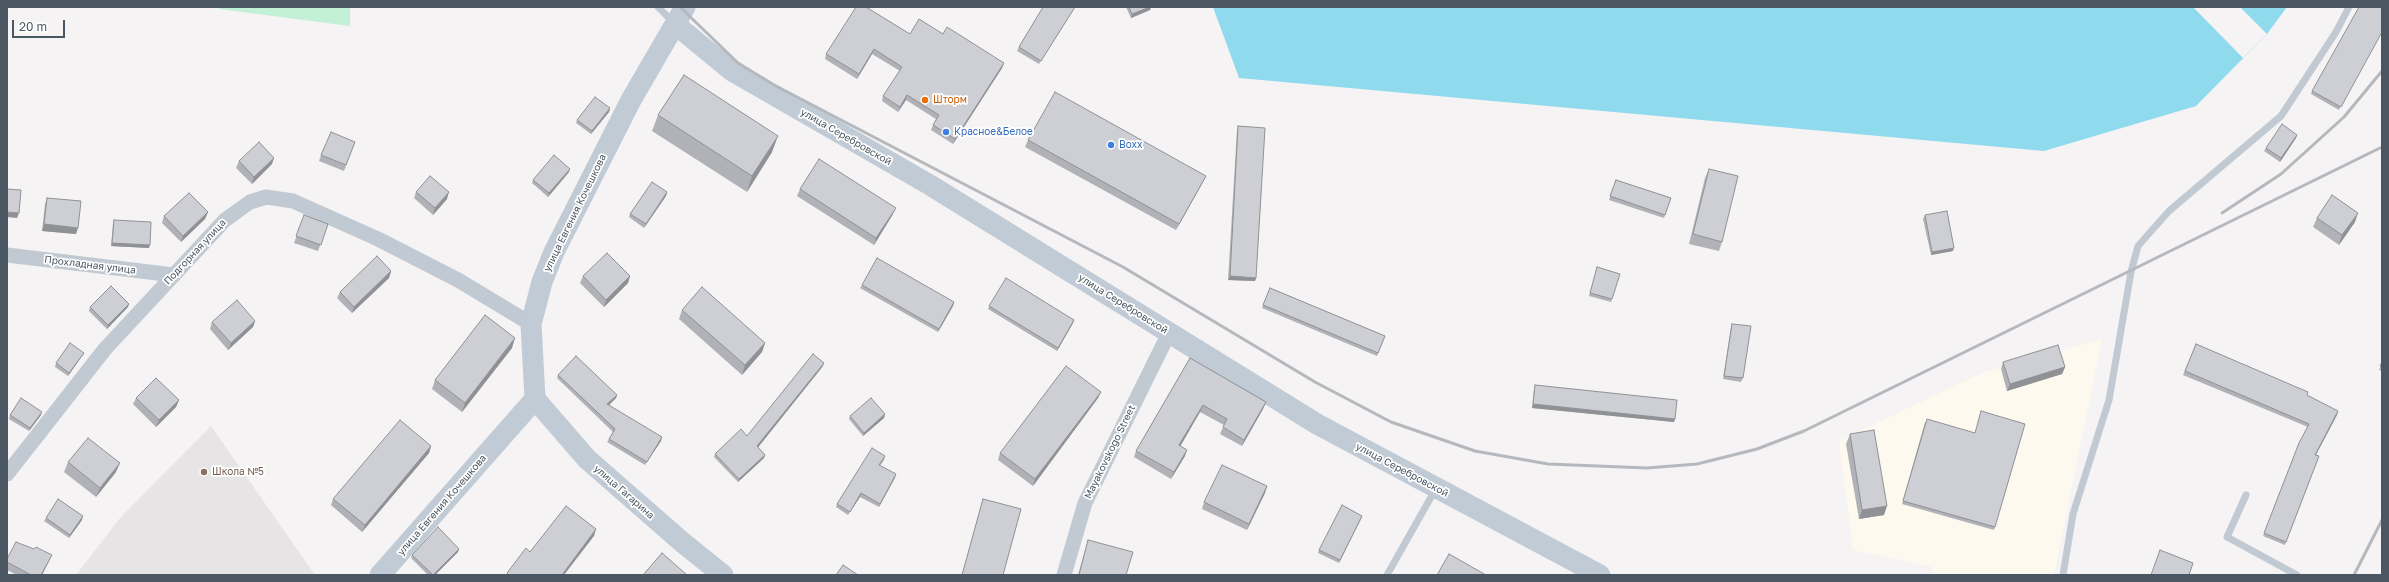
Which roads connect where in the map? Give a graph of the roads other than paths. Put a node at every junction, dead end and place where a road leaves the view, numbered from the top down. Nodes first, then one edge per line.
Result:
1 (658, 7) edge
2 (685, 7) edge
3 (2349, 7) edge
4 (676, 25) junction
5 (7, 255) edge
6 (174, 275) junction
7 (532, 324) junction
8 (1169, 333) junction
9 (535, 399) junction
10 (7, 474) edge
11 (1436, 488) junction
12 (2246, 495) dead end
13 (380, 575) edge
14 (724, 575) edge
15 (1064, 575) edge
16 (1387, 575) edge
17 (1600, 575) edge
18 (2063, 575) edge
19 (2297, 575) edge

1 - 4 lane
2 - 4 street
3 - 18 lane
4 - 7 street, улица Евгения Кочешкова
4 - 8 street, улица Серебровской
5 - 6 street, Прохладная улица
6 - 7 street, Подгорная улица
6 - 10 street, Подгорная улица
7 - 9 street, улица Евгения Кочешкова
8 - 11 street, улица Серебровской
8 - 15 street, Mayakovskogo Street
9 - 13 street, улица Евгения Кочешкова
9 - 14 street, улица Гагарина
11 - 16 lane
11 - 17 street, улица Серебровской
12 - 19 lane

